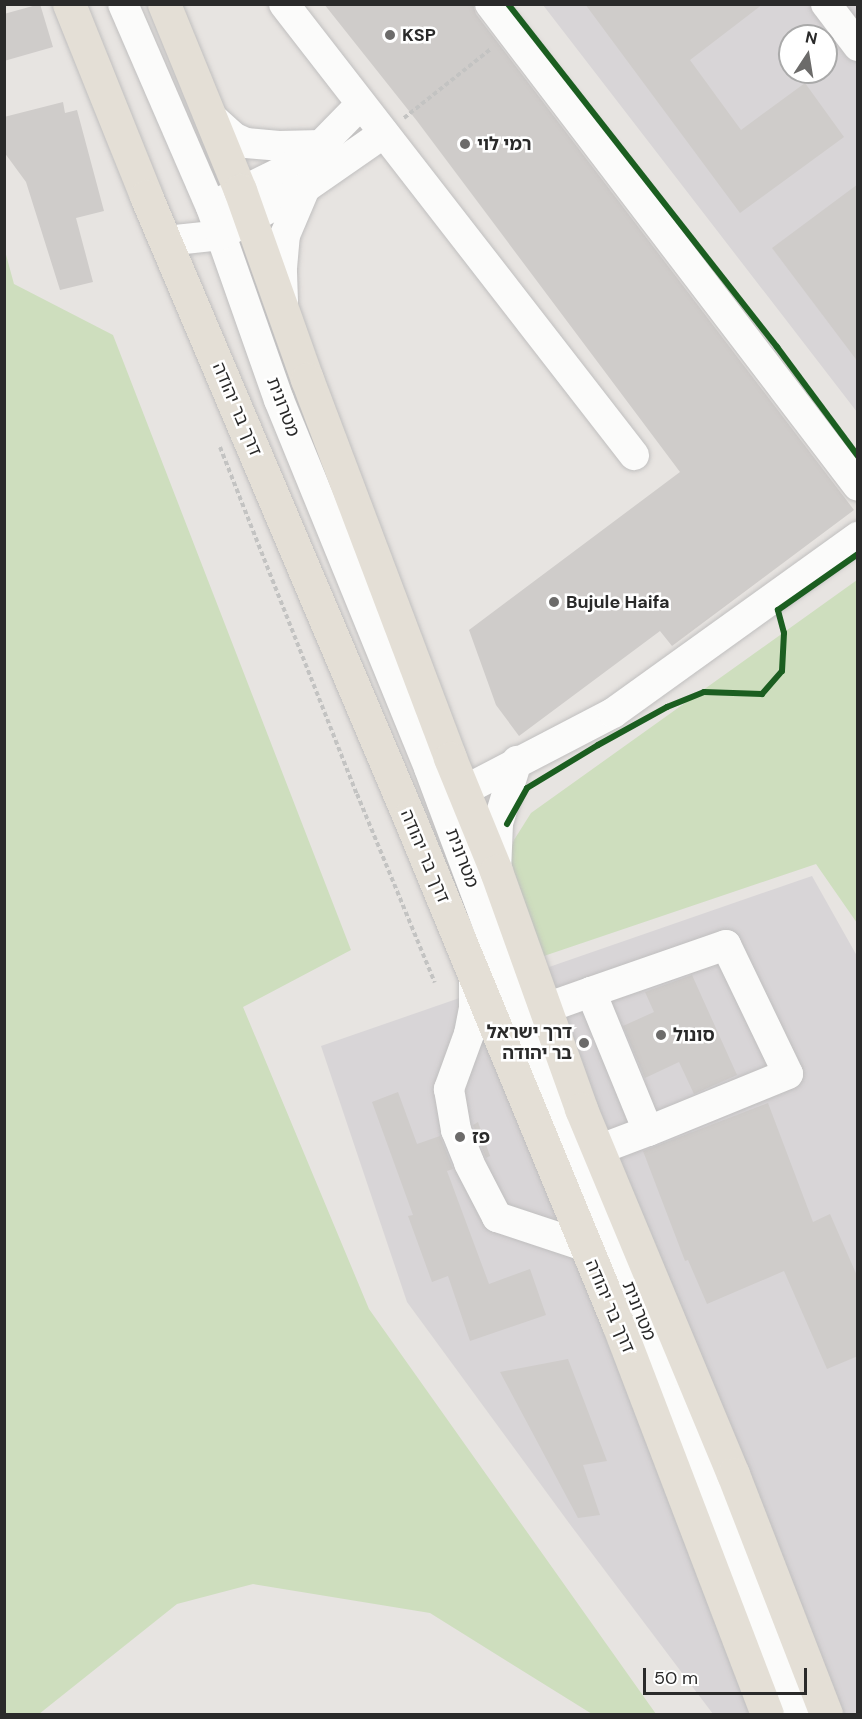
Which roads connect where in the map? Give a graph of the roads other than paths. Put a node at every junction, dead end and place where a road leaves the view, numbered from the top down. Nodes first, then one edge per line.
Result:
1 (69, 4) edge
2 (123, 4) edge
3 (164, 4) edge
4 (284, 4) edge
5 (490, 4) edge
6 (826, 4) edge
7 (858, 46) edge
8 (361, 104) junction
9 (210, 116) junction
10 (384, 133) junction
11 (321, 145) junction
12 (305, 188) junction
13 (245, 204) junction
14 (211, 207) junction
15 (221, 235) junction
16 (166, 241) junction
17 (285, 319) junction
18 (634, 455) dead end
19 (858, 486) edge
20 (858, 537) edge
21 (517, 761) junction
22 (452, 796) junction
23 (409, 817) junction
24 (496, 871) junction
25 (474, 974) junction
26 (591, 992) junction
27 (546, 1008) junction
28 (648, 1131) junction
29 (598, 1150) junction
30 (584, 1246) junction
31 (767, 1714) edge
32 (796, 1714) edge
33 (826, 1714) edge

1 - 16 main road, דרך בר יהודה
2 - 14 street, מטרונית
3 - 9 main road
4 - 8 street
5 - 19 street
6 - 7 street
8 - 10 street
8 - 11 street
9 - 11 street
9 - 13 main road
10 - 12 street
10 - 18 street
11 - 13 street
12 - 13 street
12 - 17 street
13 - 14 street
13 - 15 street
13 - 17 main road
14 - 15 street, מטרונית
14 - 16 street
15 - 16 street
15 - 22 street, מטרונית
16 - 23 main road, דרך בר יהודה
17 - 22 main road
20 - 21 street
21 - 22 street
21 - 24 street
22 - 23 street
22 - 24 main road
22 - 32 street, מטרונית
23 - 25 main road, דרך בר יהודה
24 - 27 main road
25 - 30 main road, דרך בר יהודה
25 - 30 street
26 - 27 street
26 - 28 street
26 - 28 street
27 - 29 main road
28 - 29 street
29 - 33 main road
30 - 31 main road, דרך בר יהודה

